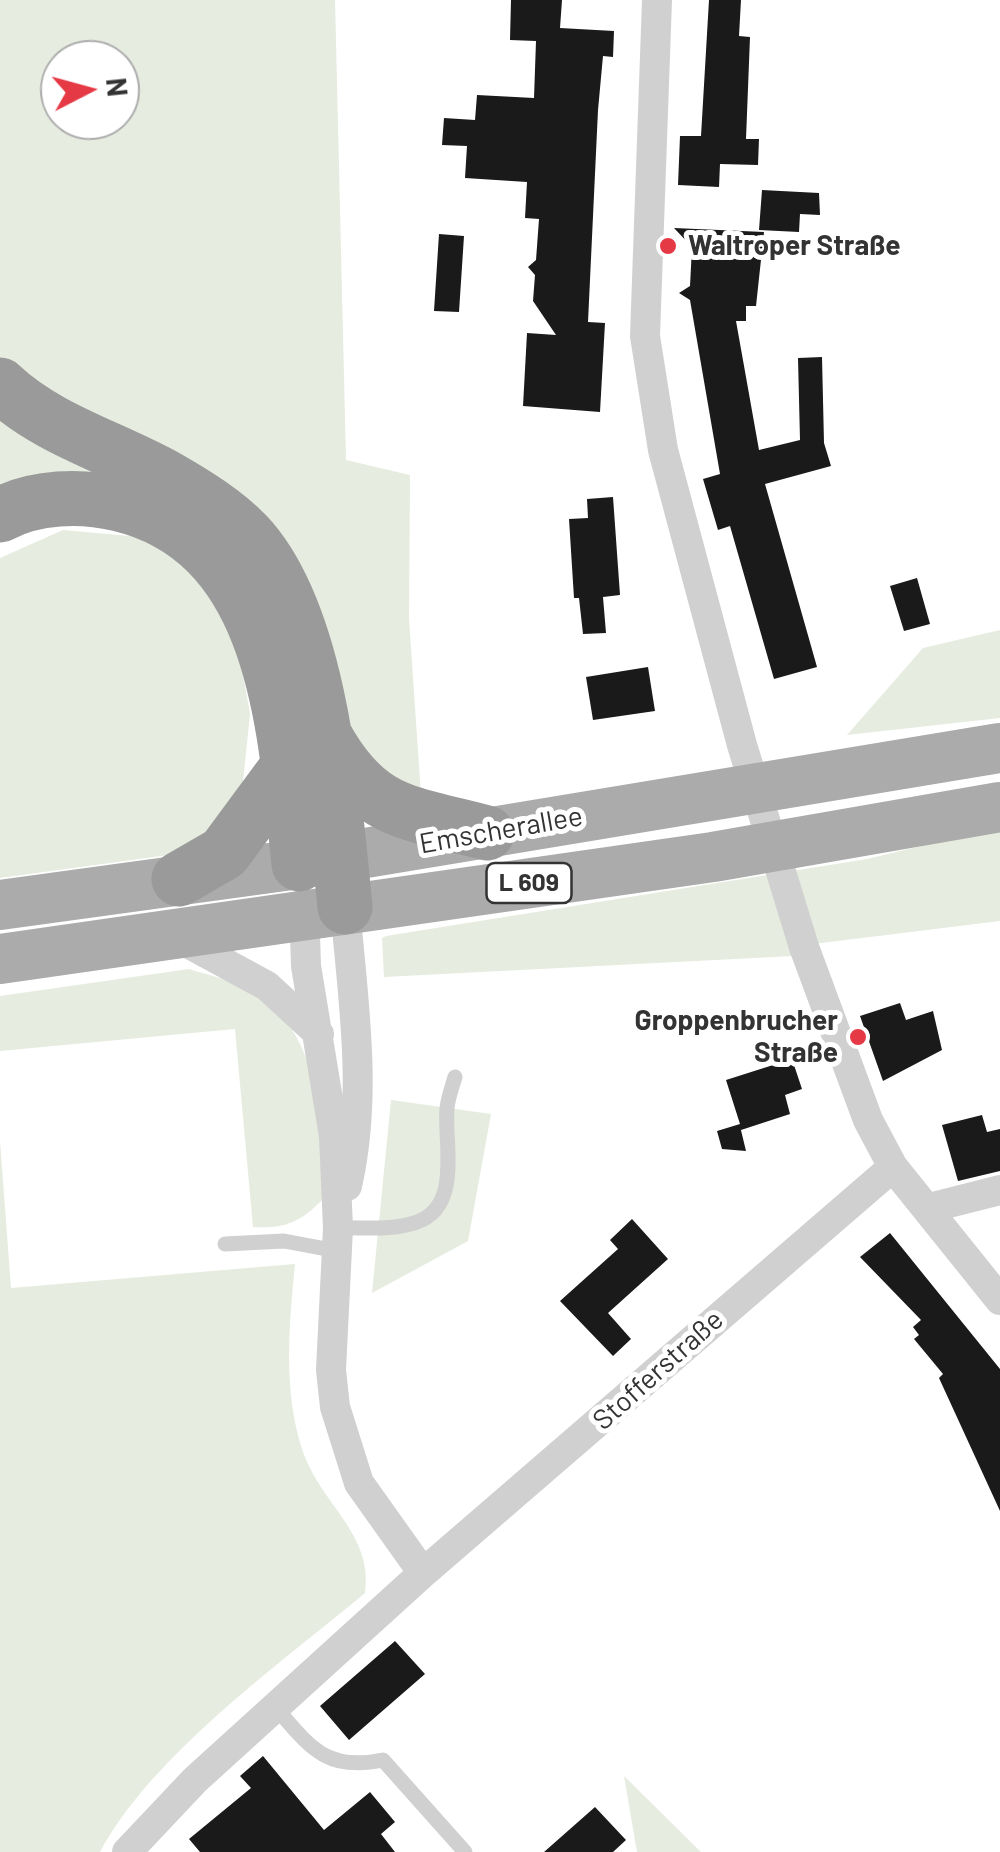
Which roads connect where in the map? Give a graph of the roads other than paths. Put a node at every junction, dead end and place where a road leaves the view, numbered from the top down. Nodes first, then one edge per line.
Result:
1 (657, 0) edge
2 (0, 385) edge
3 (0, 515) edge
4 (305, 747) junction
5 (1000, 748) edge
6 (1000, 807) edge
7 (487, 833) junction
8 (179, 880) junction
9 (322, 885) junction
10 (0, 905) edge
11 (170, 934) junction
12 (0, 959) edge
13 (319, 1034) junction
14 (455, 1077) dead end
15 (893, 1166) junction
16 (1000, 1190) edge
17 (930, 1208) junction
18 (337, 1239) junction
19 (225, 1244) dead end
20 (1000, 1300) edge
21 (423, 1573) junction
22 (275, 1707) junction
23 (127, 1852) edge
24 (465, 1852) edge

1 - 15 street
2 - 4 highway
3 - 4 highway
4 - 7 highway
4 - 8 highway
4 - 9 highway
5 - 7 main road, Emscherallee / L 609
6 - 9 main road, Emscherallee / L 609
7 - 9 main road, Emscherallee / L 609
8 - 9 main road, Emscherallee / L 609
8 - 10 main road, Emscherallee / L 609
9 - 11 main road, Emscherallee / L 609
9 - 13 street
9 - 18 street
11 - 12 main road, Emscherallee / L 609
11 - 13 street
13 - 18 street
14 - 18 lane
15 - 17 street
15 - 21 street, Stofferstraße
16 - 17 street
17 - 20 street
18 - 19 lane
18 - 21 street
21 - 22 street, Stofferstraße
22 - 23 street, Stofferstraße
22 - 24 lane

